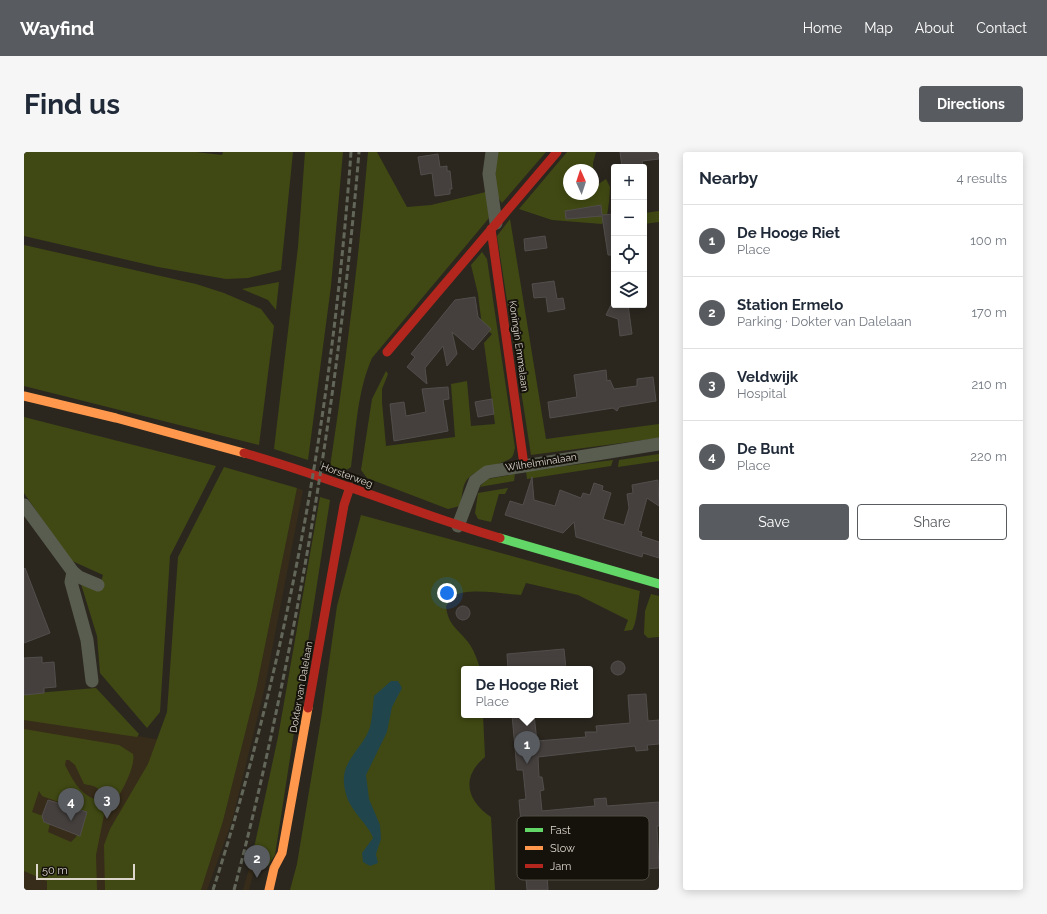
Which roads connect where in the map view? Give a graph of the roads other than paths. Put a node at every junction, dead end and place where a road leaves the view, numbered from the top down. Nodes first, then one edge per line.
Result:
1 (492, 152) edge
2 (557, 152) edge
3 (493, 226) junction
4 (387, 352) dead end
5 (24, 396) edge
6 (659, 444) edge
7 (524, 465) junction
8 (350, 487) junction
9 (24, 505) edge
10 (458, 526) junction
11 (73, 572) junction
12 (659, 584) edge
13 (98, 585) dead end
14 (92, 681) dead end
15 (269, 890) edge

1 - 3 street
2 - 3 street
3 - 4 street
3 - 7 street, Koningin Emmalaan
5 - 8 street, Horsterweg
6 - 7 street, Wilhelminalaan
7 - 10 street, Wilhelminalaan
8 - 10 street, Horsterweg
8 - 15 street, Dokter van Dalelaan
9 - 11 street
10 - 12 street, Horsterweg
11 - 13 street
11 - 14 street

